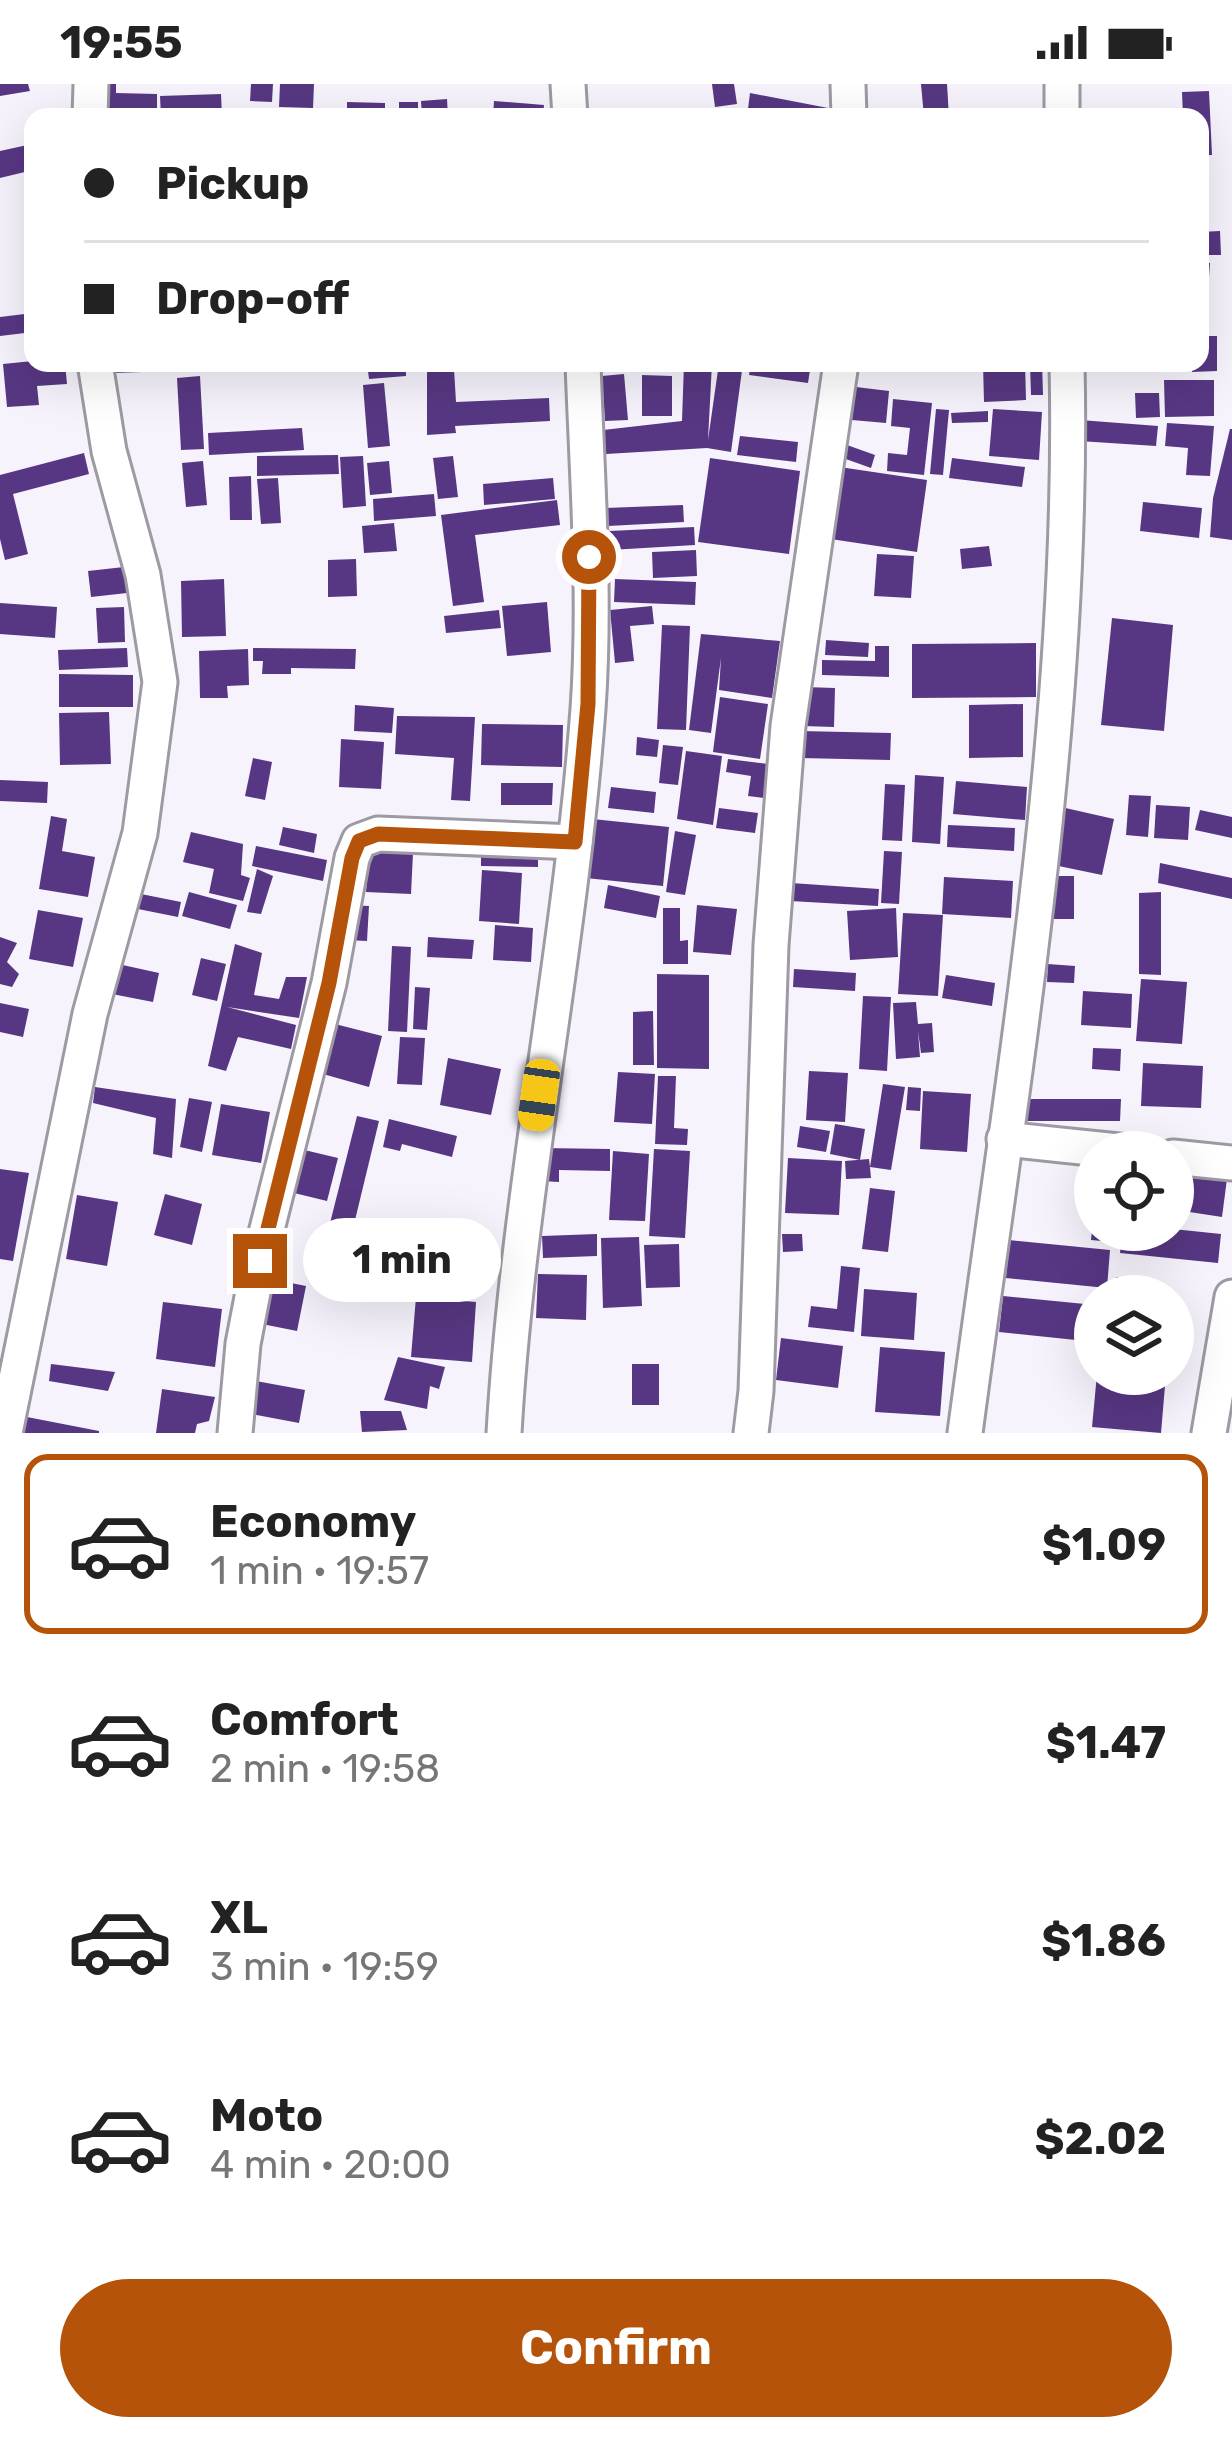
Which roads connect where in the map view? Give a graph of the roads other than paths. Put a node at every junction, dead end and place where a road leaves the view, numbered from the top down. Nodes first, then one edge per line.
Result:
1 (96, 372) edge
2 (583, 372) edge
3 (839, 372) edge
4 (1067, 372) edge
5 (575, 842) junction
6 (1004, 1139) junction
7 (1074, 1146) edge
8 (1194, 1158) edge
9 (1232, 1162) edge
10 (1232, 1297) edge
11 (1226, 1383) edge
12 (5, 1433) edge
13 (235, 1433) edge
14 (505, 1433) edge
15 (751, 1433) edge
16 (965, 1433) edge
17 (1209, 1433) edge

1 - 12 street
2 - 5 street
3 - 15 street
4 - 6 street
5 - 13 street
5 - 14 street
6 - 7 street
6 - 16 street
8 - 9 street
10 - 11 street
11 - 17 street

